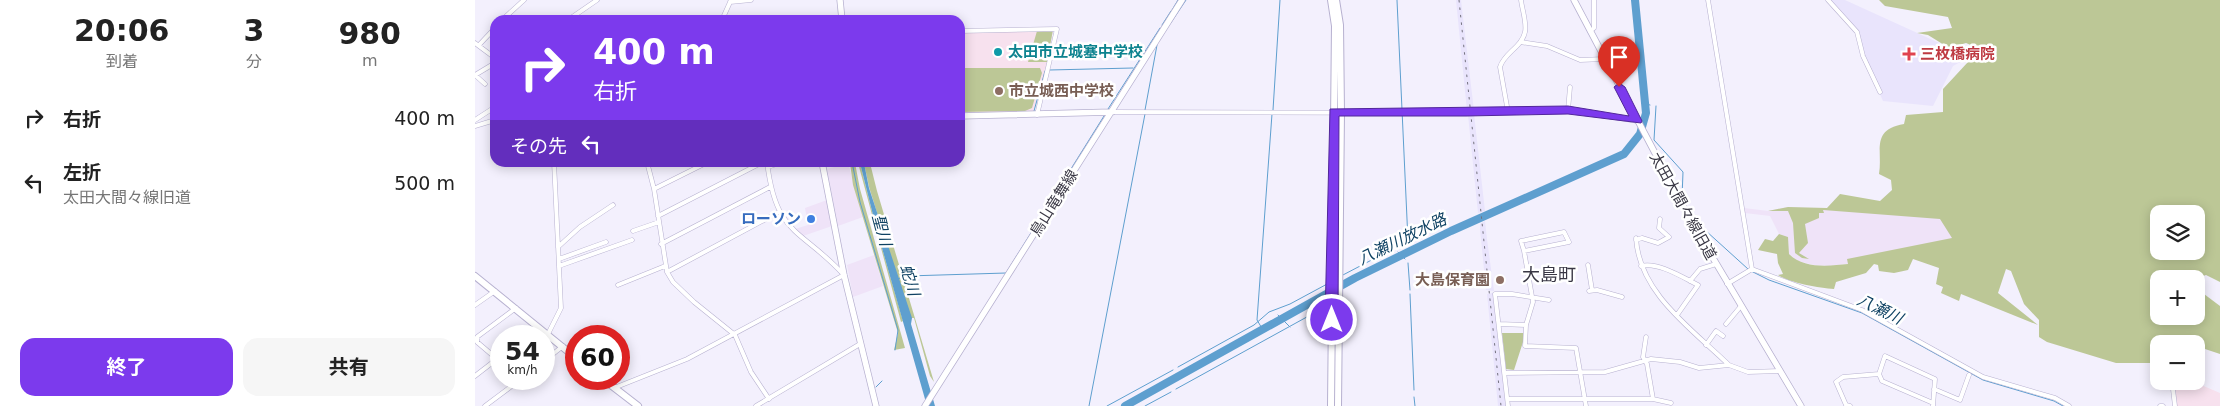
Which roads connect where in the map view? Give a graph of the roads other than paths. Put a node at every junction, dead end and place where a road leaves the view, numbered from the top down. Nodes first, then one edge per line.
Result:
1 (524, 0) edge
2 (597, 0) edge
3 (751, 0) edge
4 (841, 0) edge
5 (1182, 0) edge
6 (1331, 0) edge
7 (1336, 0) edge
8 (1521, 0) edge
9 (1574, 0) edge
10 (1594, 0) edge
11 (1708, 0) edge
12 (1828, 0) edge
13 (731, 1) edge
14 (508, 15) edge
15 (575, 15) edge
16 (725, 15) edge
17 (842, 15) edge
18 (965, 31) edge
19 (1590, 31) junction
20 (490, 32) edge
21 (1520, 42) junction
22 (477, 44) edge
23 (490, 54) edge
24 (1604, 59) junction
25 (490, 66) edge
26 (475, 75) edge
27 (485, 84) dead end
28 (1570, 87) dead end
29 (1880, 92) dead end
30 (490, 110) edge
31 (1568, 110) junction
32 (1111, 112) junction
33 (1337, 112) junction
34 (1508, 112) junction
35 (1037, 114) junction
36 (965, 116) edge
37 (475, 120) edge
38 (490, 122) edge
39 (1638, 122) junction
40 (475, 126) edge
41 (554, 167) edge
42 (648, 167) edge
43 (698, 167) edge
44 (753, 167) edge
45 (767, 167) edge
46 (823, 167) edge
47 (770, 187) junction
48 (654, 189) junction
49 (613, 205) dead end
50 (779, 212) junction
51 (658, 216) junction
52 (1660, 219) dead end
53 (659, 222) junction
54 (633, 231) dead end
55 (632, 240) dead end
56 (606, 242) dead end
57 (661, 244) junction
58 (558, 246) junction
59 (1524, 251) junction
60 (559, 259) junction
61 (1716, 264) junction
62 (1588, 265) dead end
63 (559, 266) junction
64 (665, 266) junction
65 (1641, 266) junction
66 (1750, 271) junction
67 (667, 272) junction
68 (844, 275) junction
69 (475, 276) edge
70 (1690, 281) junction
71 (1727, 284) junction
72 (618, 285) dead end
73 (495, 291) junction
74 (1335, 297) junction
75 (1622, 297) dead end
76 (1533, 298) junction
77 (1549, 300) dead end
78 (475, 305) edge
79 (1741, 306) junction
80 (516, 308) junction
81 (1677, 315) junction
82 (1499, 324) junction
83 (1727, 324) dead end
84 (537, 325) edge
85 (552, 325) edge
86 (1526, 325) junction
87 (735, 335) junction
88 (1723, 336) dead end
89 (1646, 337) dead end
90 (555, 340) edge
91 (861, 344) junction
92 (1706, 345) junction
93 (563, 346) joint
94 (555, 352) edge
95 (1644, 360) junction
96 (1729, 365) junction
97 (1780, 371) junction
98 (1504, 373) junction
99 (1581, 373) junction
100 (1879, 374) junction
101 (1969, 375) dead end
102 (475, 376) edge
103 (630, 382) edge
104 (1934, 389) junction
105 (506, 390) edge
106 (617, 390) edge
107 (2173, 390) edge
108 (769, 399) junction
109 (1507, 399) junction
110 (1585, 399) junction
111 (1653, 399) junction
112 (1612, 400) junction
113 (1671, 402) dead end
114 (1642, 403) edge
115 (1933, 404) edge
116 (485, 406) edge
117 (637, 406) edge
118 (756, 406) edge
119 (876, 406) edge
120 (925, 406) edge
121 (1331, 406) edge
122 (1337, 406) edge
123 (1508, 406) edge
124 (1586, 406) edge
125 (1614, 406) edge
126 (1801, 406) edge
127 (1850, 406) edge
128 (2069, 406) edge
129 (2175, 406) edge

1 - 14 street
2 - 15 street
3 - 13 street
4 - 17 street
5 - 32 street, 鳥山竜舞線
6 - 33 main road
7 - 33 main road
8 - 21 street
9 - 19 street, 太田大間々線旧道
10 - 19 street
11 - 66 street
12 - 29 street
13 - 16 street
18 - 35 street
19 - 24 street, 太田大間々線旧道
20 - 22 street
21 - 24 street
21 - 34 street
22 - 23 street
24 - 39 street, 太田大間々線旧道
25 - 26 street
26 - 27 street
28 - 31 street
30 - 37 street
31 - 34 street
31 - 39 street
32 - 33 street
32 - 35 street
32 - 120 street, 鳥山竜舞線
33 - 34 street
33 - 74 main road
35 - 36 street
38 - 40 street
39 - 61 street, 太田大間々線旧道
41 - 58 street
42 - 48 street
43 - 48 street
44 - 51 street
45 - 47 street
46 - 68 street
47 - 50 street
47 - 57 street
48 - 51 street
49 - 58 street
50 - 67 street
50 - 68 street
51 - 53 street
52 - 65 street
53 - 54 street
53 - 57 street
55 - 63 street
56 - 60 street
57 - 64 street
58 - 60 street
59 - 59 street
59 - 76 street
60 - 63 street
61 - 70 street
61 - 71 street, 太田大間々線旧道
62 - 75 street
63 - 85 street
64 - 67 street
64 - 72 street
65 - 70 street
65 - 81 street
66 - 71 street
66 - 128 street
67 - 87 street
68 - 87 street
68 - 91 street
69 - 73 main road
70 - 81 street
71 - 79 street, 太田大間々線旧道
73 - 78 street
73 - 80 main road
74 - 121 main road
74 - 122 main road
76 - 77 street
76 - 82 street
76 - 86 street
79 - 83 street
79 - 97 street, 太田大間々線旧道
80 - 84 main road
80 - 102 street
81 - 92 street
82 - 86 street
82 - 98 street
86 - 99 street
87 - 103 street
87 - 108 street
88 - 92 street
89 - 95 street
90 - 93 main road
91 - 108 street
91 - 119 street
92 - 96 street
93 - 94 street
95 - 96 street
95 - 99 street
95 - 111 street
96 - 97 street
97 - 126 street, 太田大間々線旧道
98 - 99 street
98 - 109 street
99 - 110 street
100 - 104 street
100 - 115 street
100 - 127 street
101 - 104 street
104 - 115 street
105 - 116 street
106 - 117 main road
107 - 129 street
108 - 118 street
109 - 110 street
109 - 123 street
110 - 112 street
110 - 124 street
111 - 113 street
111 - 114 street
112 - 114 street
112 - 125 street

